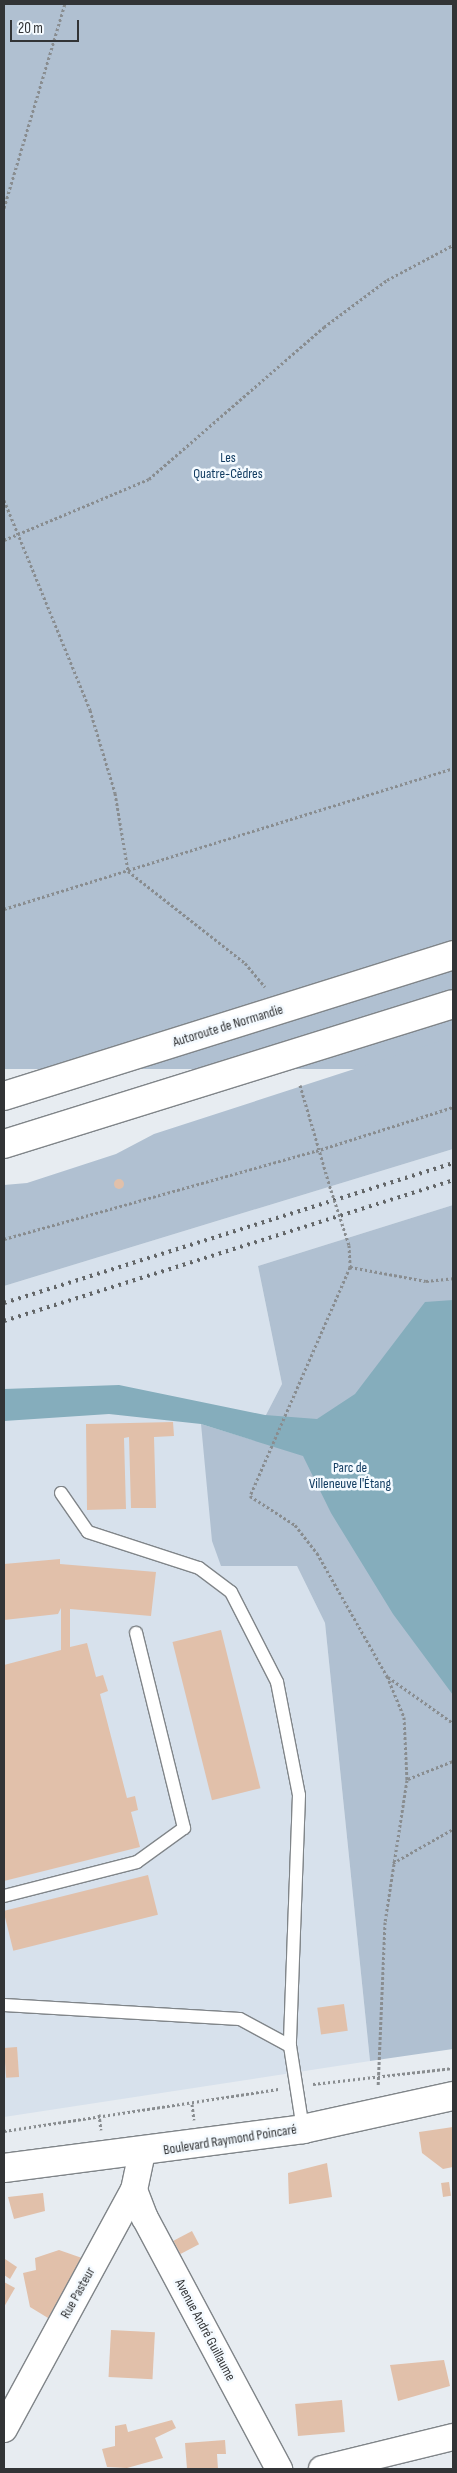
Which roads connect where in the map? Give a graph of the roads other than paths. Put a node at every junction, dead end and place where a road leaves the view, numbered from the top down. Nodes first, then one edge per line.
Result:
1 (453, 955) edge
2 (453, 1004) edge
3 (4, 1096) edge
4 (4, 1144) edge
5 (61, 1493) dead end
6 (136, 1633) dead end
7 (4, 1896) edge
8 (4, 2005) edge
9 (290, 2046) junction
10 (453, 2096) edge
11 (303, 2128) junction
12 (142, 2153) junction
13 (4, 2168) edge
14 (134, 2190) junction
15 (4, 2429) edge
16 (453, 2437) edge
17 (380, 2462) edge
18 (279, 2469) edge
19 (322, 2469) edge

1 - 3 main road, Autoroute de Normandie
2 - 4 main road
5 - 9 lane
6 - 7 lane
8 - 9 lane
9 - 11 lane
10 - 11 main road, Boulevard Raymond Poincaré
11 - 12 main road, Boulevard Raymond Poincaré
12 - 13 main road, Boulevard Raymond Poincaré
12 - 14 street, Rue Pasteur
14 - 15 street, Rue Pasteur
14 - 18 street, Avenue André Guillaume
16 - 17 street
17 - 19 street

